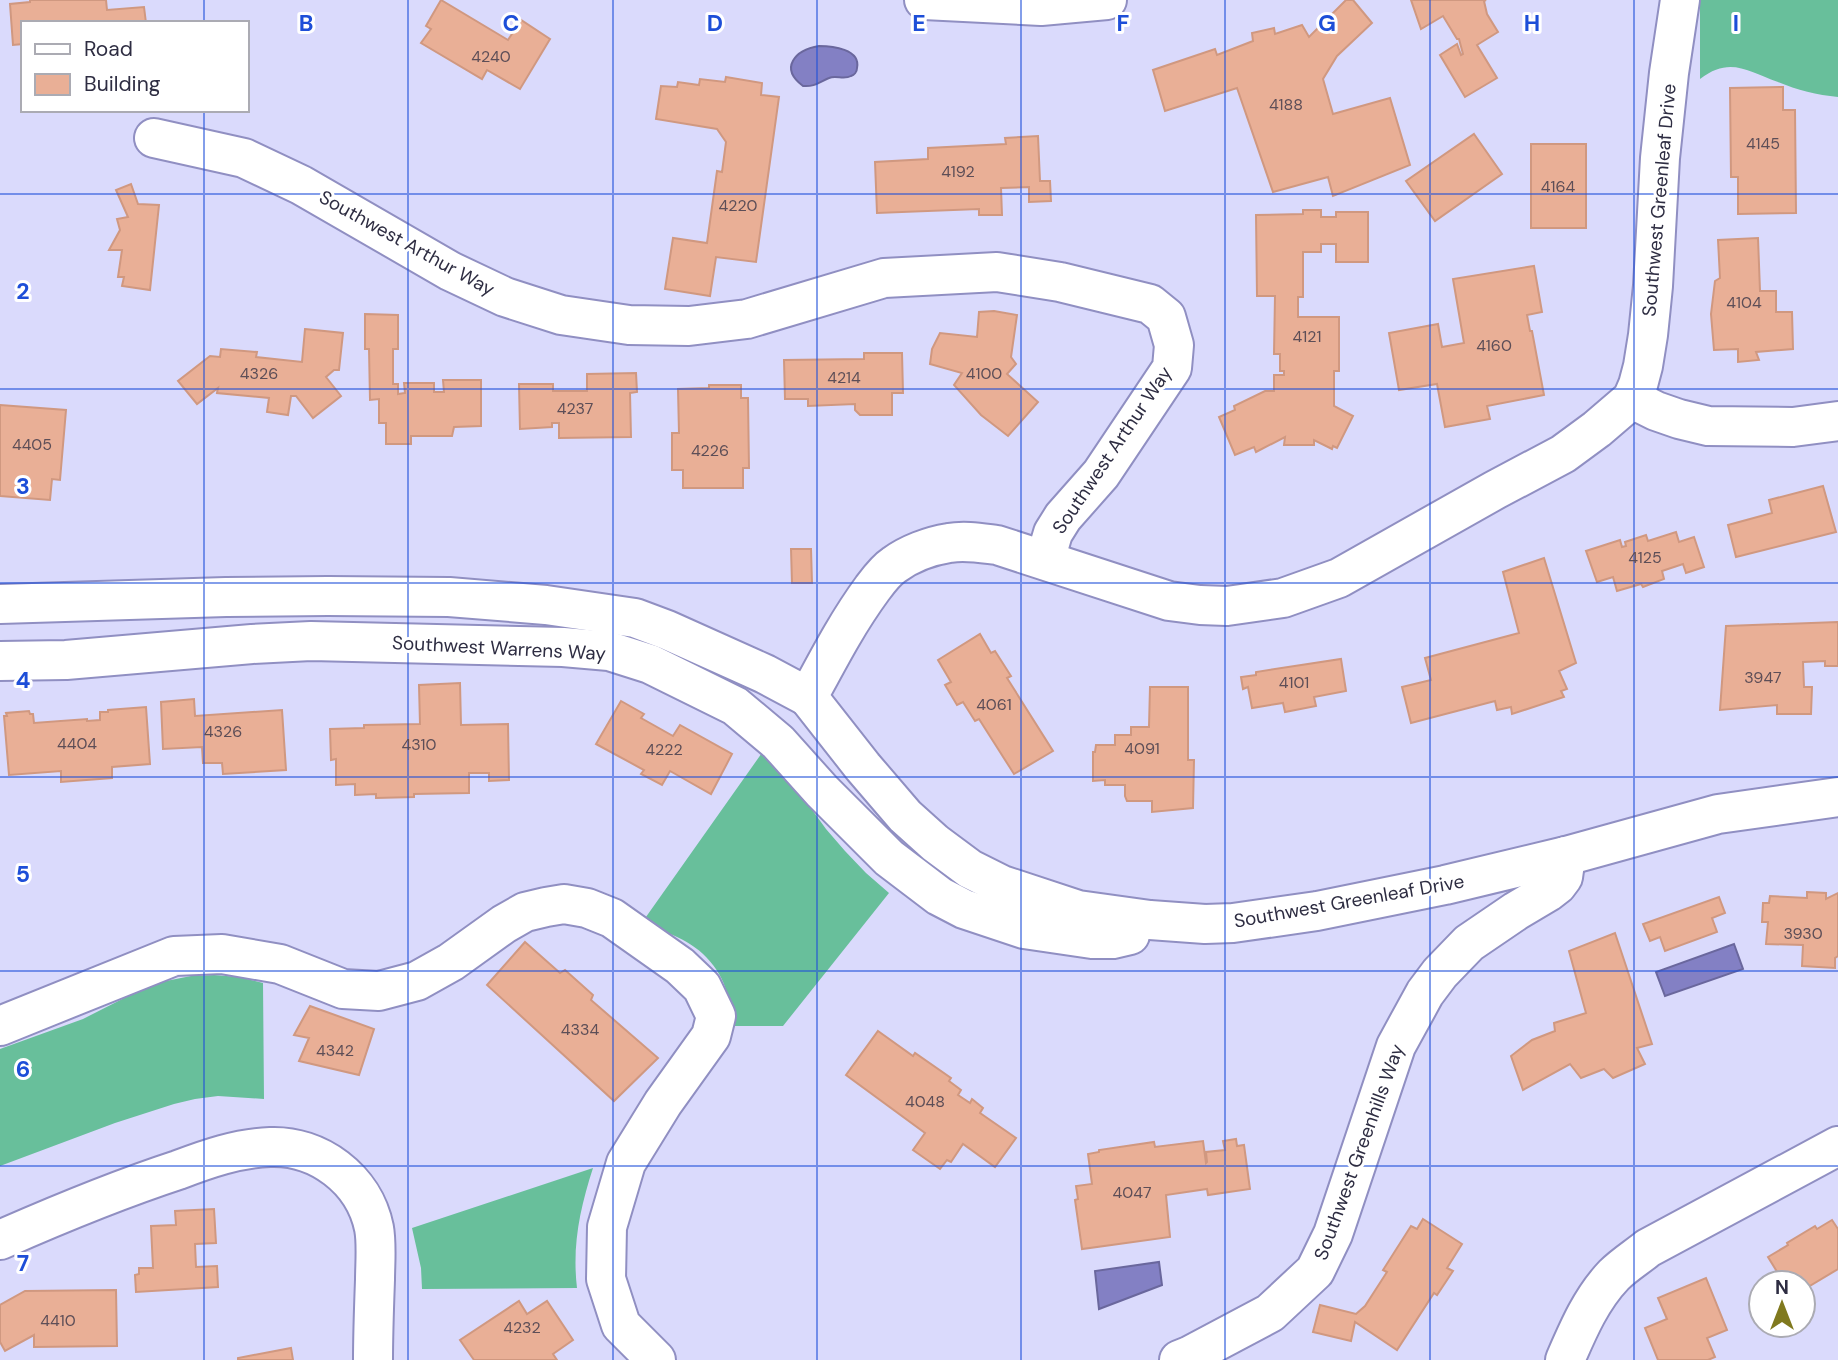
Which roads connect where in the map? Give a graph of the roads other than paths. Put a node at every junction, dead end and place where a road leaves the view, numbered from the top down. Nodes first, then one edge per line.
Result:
1 (924, 0) edge
2 (1107, 0) edge
3 (1680, 0) edge
4 (154, 138) dead end
5 (1632, 399) junction
6 (1838, 421) edge
7 (1045, 560) junction
8 (0, 604) edge
9 (0, 661) edge
10 (808, 697) junction
11 (1838, 797) edge
12 (1566, 856) junction
13 (1150, 920) junction
14 (0, 1026) edge
15 (1838, 1146) edge
16 (0, 1240) edge
17 (373, 1360) edge
18 (656, 1360) edge
19 (1179, 1360) edge
20 (1565, 1360) edge

1 - 2 street
3 - 5 street, Southwest Greenleaf Drive
4 - 7 street, Southwest Arthur Way
5 - 6 street
5 - 7 street
7 - 10 street
8 - 10 street
9 - 13 street, Southwest Warrens Way
10 - 13 street, Southwest Greenleaf Drive
11 - 12 street, Southwest Greenleaf Drive
12 - 13 street, Southwest Greenleaf Drive
12 - 19 street, Southwest Greenhills Way
14 - 18 street
15 - 20 street
16 - 17 street

